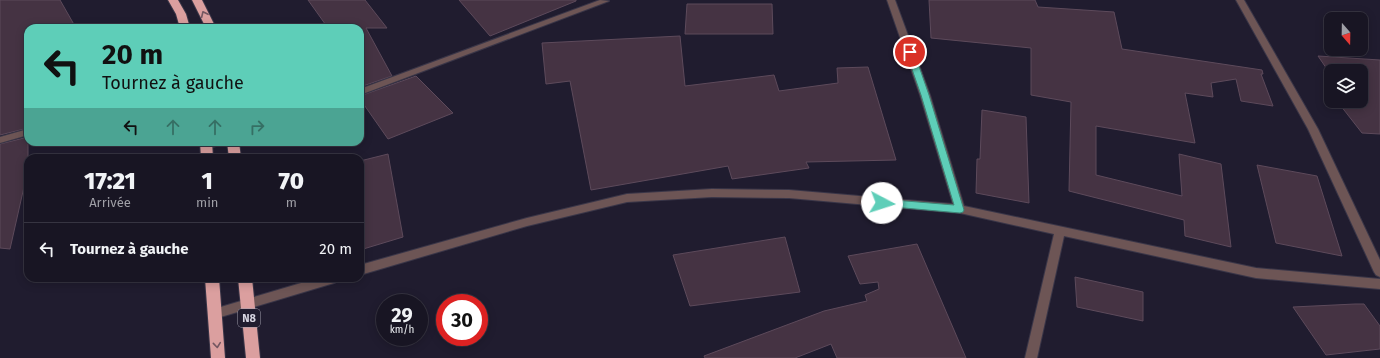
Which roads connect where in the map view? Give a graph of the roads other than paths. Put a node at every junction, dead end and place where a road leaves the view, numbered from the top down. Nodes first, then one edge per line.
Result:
1 (172, 0) edge
2 (196, 0) edge
3 (891, 0) edge
4 (1240, 0) edge
5 (605, 1) dead end
6 (184, 24) edge
7 (209, 24) edge
8 (364, 91) edge
9 (24, 133) edge
10 (0, 140) edge
11 (960, 210) junction
12 (1060, 231) junction
13 (364, 269) edge
14 (1380, 272) edge
15 (212, 282) edge
16 (245, 282) edge
17 (321, 282) edge
18 (1380, 284) edge
19 (248, 304) junction
20 (214, 314) junction
21 (218, 358) edge
22 (254, 358) edge
23 (1031, 358) edge

1 - 6 highway
7 -> 2 highway
3 - 11 street
4 - 14 street
5 - 8 street
9 - 10 street
11 - 12 street
11 - 13 street
12 - 18 street
12 - 23 street
15 - 20 highway
16 - 19 highway, N8
17 - 19 street
19 - 20 street
19 - 22 highway, N8
20 -> 21 highway

